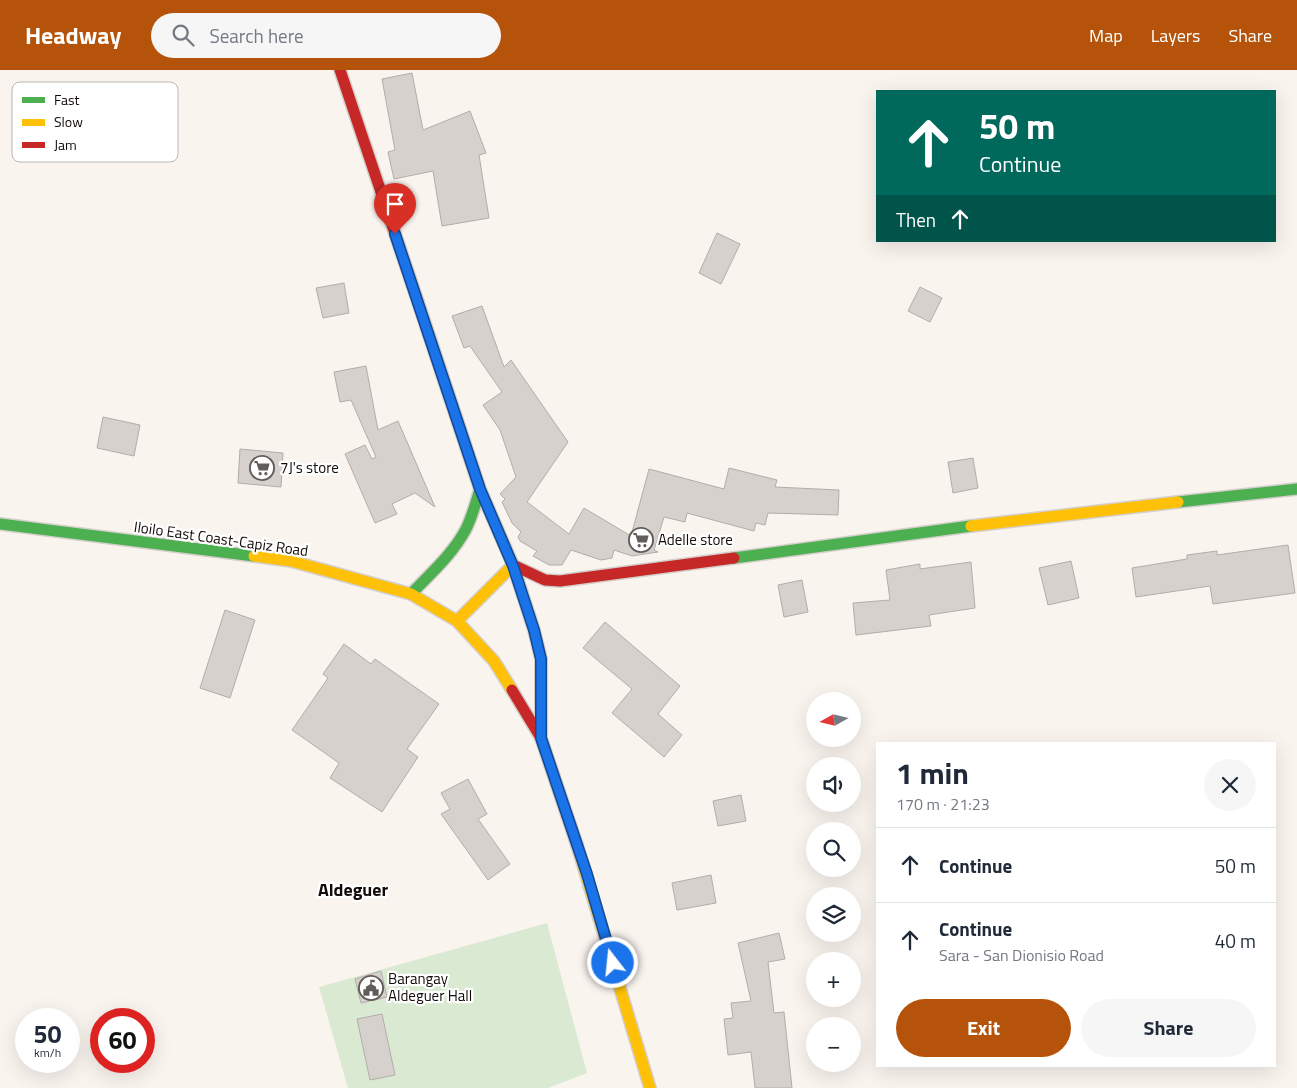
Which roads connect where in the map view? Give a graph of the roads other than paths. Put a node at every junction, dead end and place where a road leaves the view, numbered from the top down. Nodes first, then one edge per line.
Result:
1 (340, 70) edge
2 (480, 489) junction
3 (1297, 489) edge
4 (0, 524) edge
5 (513, 566) junction
6 (411, 594) junction
7 (457, 620) junction
8 (541, 738) junction
9 (650, 1088) edge

1 - 2 main road
2 - 5 main road
2 - 6 main road
3 - 5 main road
4 - 6 main road, Iloilo East Coast-Capiz Road
5 - 7 main road
5 - 8 main road
6 - 7 main road, Iloilo East Coast-Capiz Road
7 - 8 main road, Iloilo East Coast-Capiz Road
8 - 9 main road, Iloilo East Coast-Capiz Road

